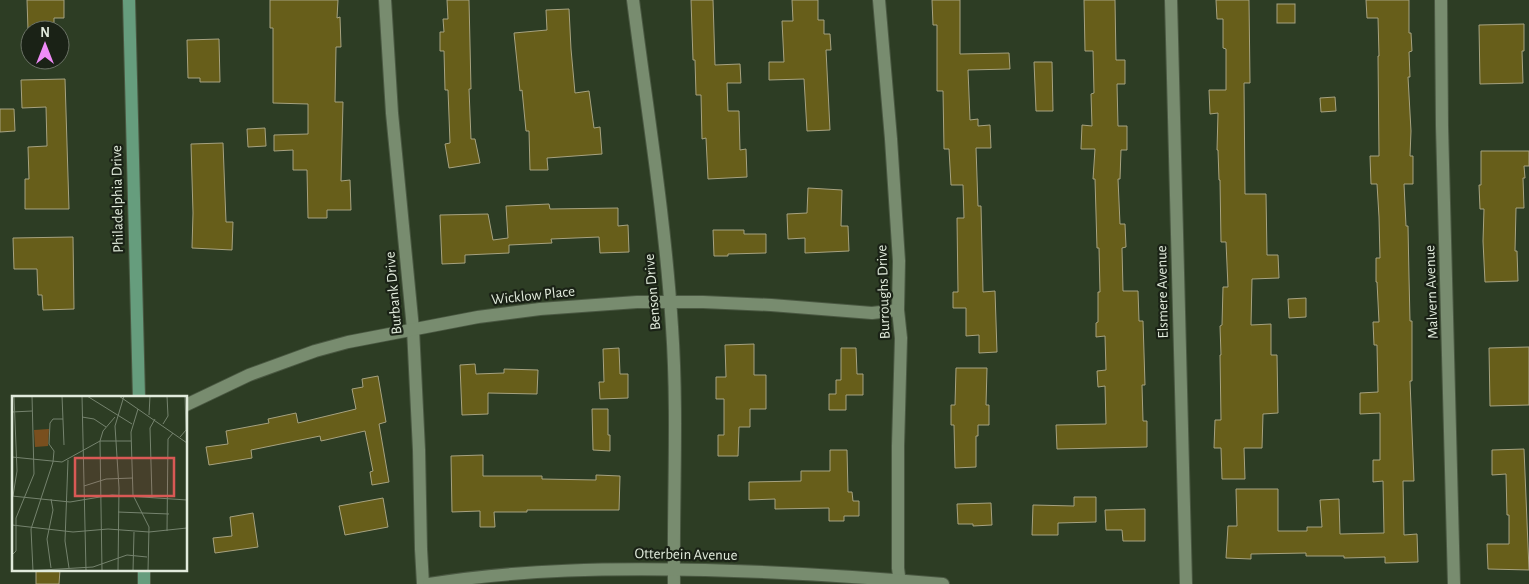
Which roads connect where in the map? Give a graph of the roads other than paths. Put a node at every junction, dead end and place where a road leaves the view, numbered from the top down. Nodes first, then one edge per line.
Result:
1 (128, 0) edge
2 (384, 0) edge
3 (633, 0) edge
4 (879, 0) edge
5 (1171, 0) edge
6 (1441, 0) edge
7 (670, 302) junction
8 (898, 310) junction
9 (413, 329) junction
10 (139, 396) edge
11 (188, 404) edge
12 (674, 570) junction
13 (900, 582) edge
14 (423, 584) edge
15 (430, 584) edge
16 (674, 584) edge
17 (943, 584) edge
18 (1186, 584) edge
19 (1454, 584) edge

1 - 10 main road, Philadelphia Drive
2 - 9 street, Burbank Drive
3 - 7 street, Benson Drive
4 - 8 street, Burroughs Drive
5 - 18 street, Elsmere Avenue
6 - 19 street, Malvern Avenue
7 - 8 street, Wicklow Place
7 - 9 street, Wicklow Place
7 - 12 street, Benson Drive
8 - 13 street, Burroughs Drive
9 - 11 street, Wicklow Place
9 - 14 street, Burbank Drive
12 - 13 street, Otterbein Avenue
12 - 15 street, Otterbein Avenue
12 - 16 street, Benson Drive
13 - 17 street, Otterbein Avenue

